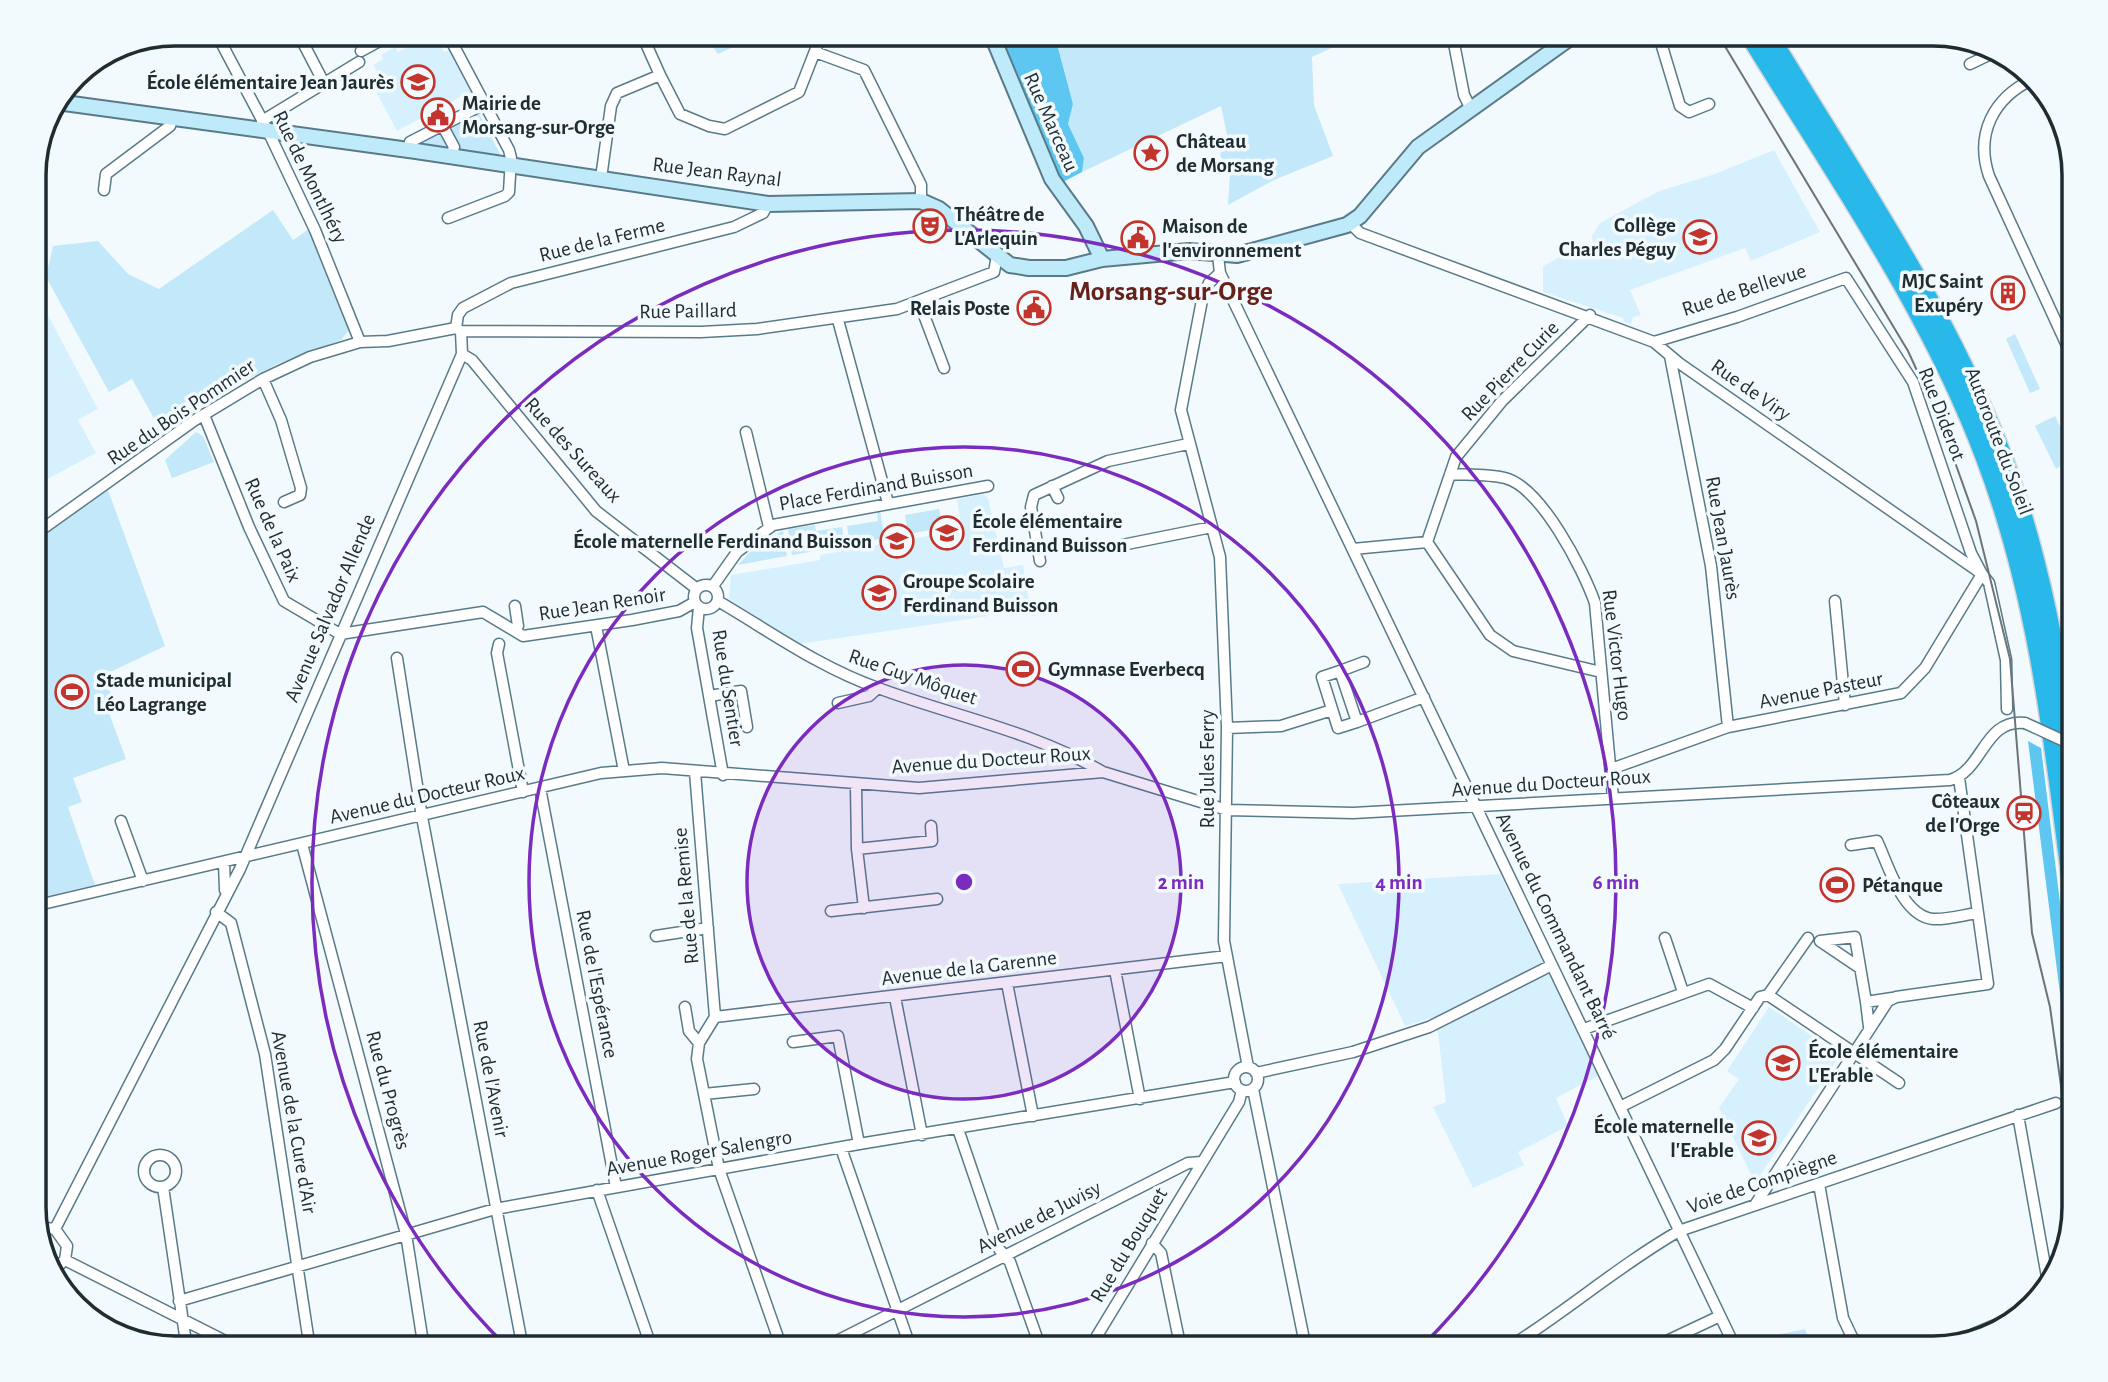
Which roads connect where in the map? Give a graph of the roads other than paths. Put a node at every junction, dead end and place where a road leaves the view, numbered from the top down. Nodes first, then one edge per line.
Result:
1 (223, 46) edge
2 (305, 46) edge
3 (370, 46) edge
4 (454, 46) edge
5 (648, 46) edge
6 (818, 46) edge
7 (996, 46) edge
8 (1454, 46) edge
9 (1559, 46) edge
10 (1662, 46) edge
11 (1756, 46) edge
12 (1776, 46) edge
13 (361, 51) dead end
14 (816, 52) junction
15 (1985, 57) edge
16 (359, 62) dead end
17 (1970, 64) dead end
18 (660, 75) junction
19 (324, 83) junction
20 (2025, 84) edge
21 (67, 103) edge
22 (484, 104) junction
23 (1709, 104) dead end
24 (1471, 109) junction
25 (173, 117) junction
26 (441, 123) junction
27 (265, 126) junction
28 (410, 142) dead end
29 (450, 156) junction
30 (511, 165) junction
31 (601, 178) junction
32 (104, 190) dead end
33 (921, 201) junction
34 (768, 204) junction
35 (448, 218) dead end
36 (1350, 223) junction
37 (1218, 255) junction
38 (998, 256) junction
39 (1102, 260) junction
40 (1220, 273) junction
41 (1846, 278) joint
42 (919, 302) junction
43 (1590, 315) junction
44 (838, 320) junction
45 (458, 330) junction
46 (2062, 335) edge
47 (360, 342) junction
48 (1654, 342) junction
49 (462, 354) junction
50 (1670, 356) junction
51 (944, 368) dead end
52 (263, 379) junction
53 (204, 415) junction
54 (746, 432) dead end
55 (1188, 444) junction
56 (1450, 474) junction
57 (988, 486) dead end
58 (1052, 486) junction
59 (1058, 498) dead end
60 (284, 502) dead end
61 (888, 503) junction
62 (46, 527) edge
63 (769, 527) junction
64 (1212, 527) junction
65 (1427, 542) junction
66 (1112, 547) dead end
67 (1353, 549) junction
68 (1040, 561) dead end
69 (1982, 574) junction
70 (713, 586) junction
71 (697, 589) junction
72 (718, 601) junction
73 (1835, 601) dead end
74 (697, 605) junction
75 (515, 606) dead end
76 (596, 626) junction
77 (514, 631) junction
78 (340, 634) junction
79 (499, 644) dead end
80 (397, 658) dead end
81 (1364, 662) dead end
82 (1340, 671) junction
83 (1601, 672) junction
84 (878, 688) junction
85 (709, 696) junction
86 (1424, 697) junction
87 (2062, 699) edge
88 (838, 703) dead end
89 (1845, 705) junction
90 (2007, 709) dead end
91 (1332, 710) junction
92 (1357, 722) junction
93 (747, 727) dead end
94 (1728, 727) junction
95 (1227, 728) junction
96 (2062, 740) edge
97 (1611, 769) junction
98 (624, 771) junction
99 (695, 772) junction
100 (1103, 772) junction
101 (723, 775) junction
102 (1959, 778) junction
103 (856, 785) junction
104 (540, 788) junction
105 (523, 792) junction
106 (1613, 798) junction
107 (1477, 808) junction
108 (1227, 810) junction
109 (422, 817) junction
110 (2062, 819) edge
111 (121, 821) dead end
112 (931, 826) dead end
113 (302, 844) junction
114 (1851, 845) dead end
115 (857, 849) junction
116 (245, 857) junction
117 (225, 862) junction
118 (144, 881) junction
119 (223, 898) junction
120 (937, 899) dead end
121 (46, 903) edge
122 (864, 908) junction
123 (831, 911) dead end
124 (216, 912) junction
125 (1977, 913) junction
126 (708, 928) junction
127 (656, 936) dead end
128 (1665, 938) dead end
129 (1808, 938) dead end
130 (1227, 956) junction
131 (1552, 965) junction
132 (1860, 968) dead end
133 (1115, 970) junction
134 (1007, 983) junction
135 (1683, 992) junction
136 (1768, 995) junction
137 (895, 997) junction
138 (1896, 997) junction
139 (1866, 1002) junction
140 (685, 1007) dead end
141 (1753, 1008) junction
142 (715, 1017) junction
143 (1869, 1027) junction
144 (1584, 1029) junction
145 (793, 1042) dead end
146 (699, 1044) junction
147 (1853, 1052) junction
148 (1252, 1070) junction
149 (1899, 1083) dead end
150 (1243, 1087) junction
151 (754, 1088) dead end
152 (704, 1094) junction
153 (1140, 1099) junction
154 (2056, 1103) dead end
155 (1620, 1107) junction
156 (2018, 1115) junction
157 (1033, 1116) junction
158 (958, 1129) junction
159 (922, 1135) junction
160 (859, 1144) junction
161 (841, 1148) junction
162 (1202, 1162) junction
163 (719, 1169) junction
164 (1819, 1184) junction
165 (616, 1186) junction
166 (163, 1187) dead end
167 (597, 1190) junction
168 (1754, 1206) junction
169 (495, 1209) junction
170 (47, 1228) edge
171 (55, 1229) junction
172 (1679, 1231) junction
173 (406, 1234) junction
174 (1152, 1244) junction
175 (1004, 1256) junction
176 (65, 1260) junction
177 (59, 1265) edge
178 (298, 1267) junction
179 (2046, 1270) edge
180 (179, 1301) junction
181 (898, 1310) junction
182 (1720, 1316) junction
183 (182, 1319) junction
184 (185, 1336) edge
185 (215, 1336) edge
186 (308, 1336) edge
187 (422, 1336) edge
188 (520, 1336) edge
189 (648, 1336) edge
190 (777, 1336) edge
191 (847, 1336) edge
192 (907, 1336) edge
193 (1036, 1336) edge
194 (1097, 1336) edge
195 (1178, 1336) edge
196 (1303, 1336) edge
197 (1527, 1336) edge
198 (1678, 1336) edge
199 (1730, 1336) edge
200 (1852, 1336) edge

1 - 27 street, Rue de Montlhéry
2 - 19 street
3 - 13 street
4 - 22 street
5 - 18 street
6 - 14 street
7 - 39 street, Rue Marceau
8 - 24 street
9 - 24 street
10 - 23 street
11 - 110 highway, Autoroute du Soleil
12 - 87 highway, Autoroute du Soleil
14 - 18 street
14 - 33 street
15 - 17 street
16 - 19 street
18 - 31 street
19 - 27 street
20 - 46 street
21 - 25 street, Rue Jean Raynal
22 - 26 street
22 - 30 street
24 - 36 street
25 - 27 street, Rue Jean Raynal
25 - 32 street
26 - 28 street
26 - 29 street
27 - 29 street, Rue Jean Raynal
27 - 47 street, Rue de Montlhéry
29 - 30 street, Rue Jean Raynal
30 - 31 street, Rue Jean Raynal
30 - 35 street
31 - 34 street, Rue Jean Raynal
33 - 34 street, Rue Jean Raynal
33 - 38 street
34 - 45 street, Rue de la Ferme
36 - 37 street
36 - 43 street, Rue de Viry
37 - 39 street
37 - 40 street, Avenue du Commandant Barré
38 - 39 street
38 - 42 street, Rue Paillard
40 - 55 street, Rue Jules Ferry
40 - 67 street, Avenue du Commandant Barré
41 - 48 street, Rue de Bellevue
41 - 69 street, Rue Diderot
42 - 44 street, Rue Paillard
42 - 51 street
43 - 48 street, Rue de Viry
43 - 56 street, Rue Pierre Curie
44 - 45 street, Rue Paillard
44 - 61 street
45 - 47 street, Rue Paillard
45 - 49 street, Avenue Salvador Allende
47 - 52 street, Rue du Bois Pommier
48 - 50 street, Rue de Viry
49 - 71 street, Rue des Sureaux
49 - 78 street, Avenue Salvador Allende
50 - 69 street, Rue de Viry
50 - 94 street, Rue Jean Jaurès
52 - 53 street, Rue du Bois Pommier
52 - 60 street
53 - 62 street, Rue du Bois Pommier
53 - 78 street, Rue de la Paix
54 - 63 street
55 - 58 street
55 - 64 street, Rue Jules Ferry
56 - 65 street, Rue Pierre Curie
56 - 83 street, Rue Victor Hugo
57 - 61 street, Place Ferdinand Buisson
58 - 59 street
58 - 68 street
61 - 63 street, Place Ferdinand Buisson
63 - 70 street, Place Ferdinand Buisson
64 - 66 street
64 - 95 street, Rue Jules Ferry
65 - 67 street
65 - 83 street
67 - 86 street, Avenue du Commandant Barré
69 - 89 street, Avenue Pasteur
69 - 90 street
70 - 71 street
70 - 72 street
71 - 74 street
72 - 74 street
72 - 84 street, Rue Guy Môquet
73 - 89 street
74 - 76 street, Rue Jean Renoir
74 - 85 street, Rue du Sentier
75 - 77 street, Rue Jean Renoir
76 - 77 street, Rue Jean Renoir
76 - 98 street
77 - 78 street, Rue Jean Renoir
78 - 116 street, Avenue Salvador Allende
79 - 105 street
80 - 109 street, Rue de l'Avenir
81 - 82 street
82 - 91 street
82 - 92 street
83 - 97 street, Rue Victor Hugo
84 - 88 street
84 - 100 street, Rue Guy Môquet
85 - 93 street
85 - 101 street, Rue du Sentier
86 - 92 street
86 - 107 street, Avenue du Commandant Barré
89 - 94 street, Avenue Pasteur
91 - 92 street
91 - 95 street
94 - 97 street, Avenue Pasteur
95 - 108 street, Rue Jules Ferry
96 - 102 street, bridge
97 - 106 street, Rue Victor Hugo
98 - 99 street, Avenue du Docteur Roux
98 - 104 street, Avenue du Docteur Roux
99 - 101 street, Avenue du Docteur Roux
99 - 126 street, Rue de la Remise
100 - 103 street, Avenue du Docteur Roux
100 - 108 street, Avenue du Docteur Roux
101 - 103 street, Avenue du Docteur Roux
102 - 106 street, Avenue du Docteur Roux
102 - 125 street
103 - 115 street
104 - 105 street, Avenue du Docteur Roux
104 - 165 street, Rue de l'Espérance
105 - 109 street, Avenue du Docteur Roux
106 - 107 street, Avenue du Docteur Roux
107 - 108 street, Avenue du Docteur Roux
107 - 131 street, Avenue du Commandant Barré
108 - 130 street, Rue Jules Ferry
109 - 113 street, Avenue du Docteur Roux
109 - 169 street, Rue de l'Avenir
111 - 118 street
112 - 115 street
113 - 116 street, Avenue du Docteur Roux
113 - 173 street, Rue du Progrès
114 - 125 street
115 - 122 street
116 - 117 street, Avenue du Docteur Roux
116 - 119 street, Avenue Salvador Allende
117 - 118 street, Avenue du Docteur Roux
117 - 119 street, Avenue Salvador Allende
118 - 121 street, Avenue du Docteur Roux
119 - 124 street, Avenue Salvador Allende
120 - 122 street
122 - 123 street
124 - 171 street, Avenue Salvador Allende
124 - 178 street, Avenue de la Cure d'Air
125 - 138 street
126 - 127 street
126 - 142 street, Rue de la Remise
128 - 135 street
129 - 136 street
130 - 133 street, Avenue de la Garenne
130 - 148 street, Rue Jules Ferry
131 - 144 street, Avenue du Commandant Barré
131 - 148 street
132 - 139 street
133 - 134 street, Avenue de la Garenne
133 - 153 street
134 - 137 street, Avenue de la Garenne
134 - 157 street
135 - 141 street
135 - 144 street
136 - 141 street
136 - 147 street
137 - 142 street, Avenue de la Garenne
137 - 159 street
138 - 139 street
138 - 143 street
139 - 143 street
140 - 146 street
141 - 155 street
142 - 146 street
143 - 147 street
144 - 155 street, Avenue du Commandant Barré
145 - 160 street
146 - 152 street
147 - 149 street
147 - 168 street
148 - 150 street
148 - 150 street
150 - 153 street, Avenue Roger Salengro
150 - 162 street
150 - 196 street
151 - 152 street
152 - 163 street
153 - 157 street, Avenue Roger Salengro
154 - 156 street, Voie de Compiègne
155 - 172 street, Avenue du Commandant Barré
156 - 164 street, Voie de Compiègne
156 - 179 street
157 - 158 street, Avenue Roger Salengro
158 - 159 street, Avenue Roger Salengro
158 - 175 street
159 - 160 street, Avenue Roger Salengro
160 - 161 street, Avenue Roger Salengro
161 - 163 street, Avenue Roger Salengro
161 - 181 street
162 - 174 street, Rue du Bouquet
162 - 175 street, Avenue de Juvisy
163 - 165 street, Avenue Roger Salengro
163 - 190 street
164 - 168 street, Voie de Compiègne
164 - 200 street
165 - 167 street, Avenue Roger Salengro
166 - 180 street
167 - 169 street, Avenue Roger Salengro
167 - 189 street
168 - 172 street, Voie de Compiègne
169 - 173 street, Avenue Roger Salengro
169 - 188 street, Rue de l'Avenir
170 - 171 street
171 - 176 street
172 - 182 street, Avenue du Commandant Barré
172 - 197 street, Voie de Compiègne
173 - 178 street, Avenue Roger Salengro
173 - 187 street, Rue du Progrès
174 - 194 street, Rue du Bouquet
174 - 195 street
175 - 181 street, Avenue de Juvisy
175 - 193 street
176 - 177 street
176 - 183 street
178 - 180 street, Avenue Roger Salengro
178 - 186 street, Avenue de la Cure d'Air
180 - 183 street
181 - 191 street, Avenue de Juvisy
181 - 192 street
182 - 198 street
182 - 199 street, Avenue du Commandant Barré
183 - 184 street
183 - 185 street

